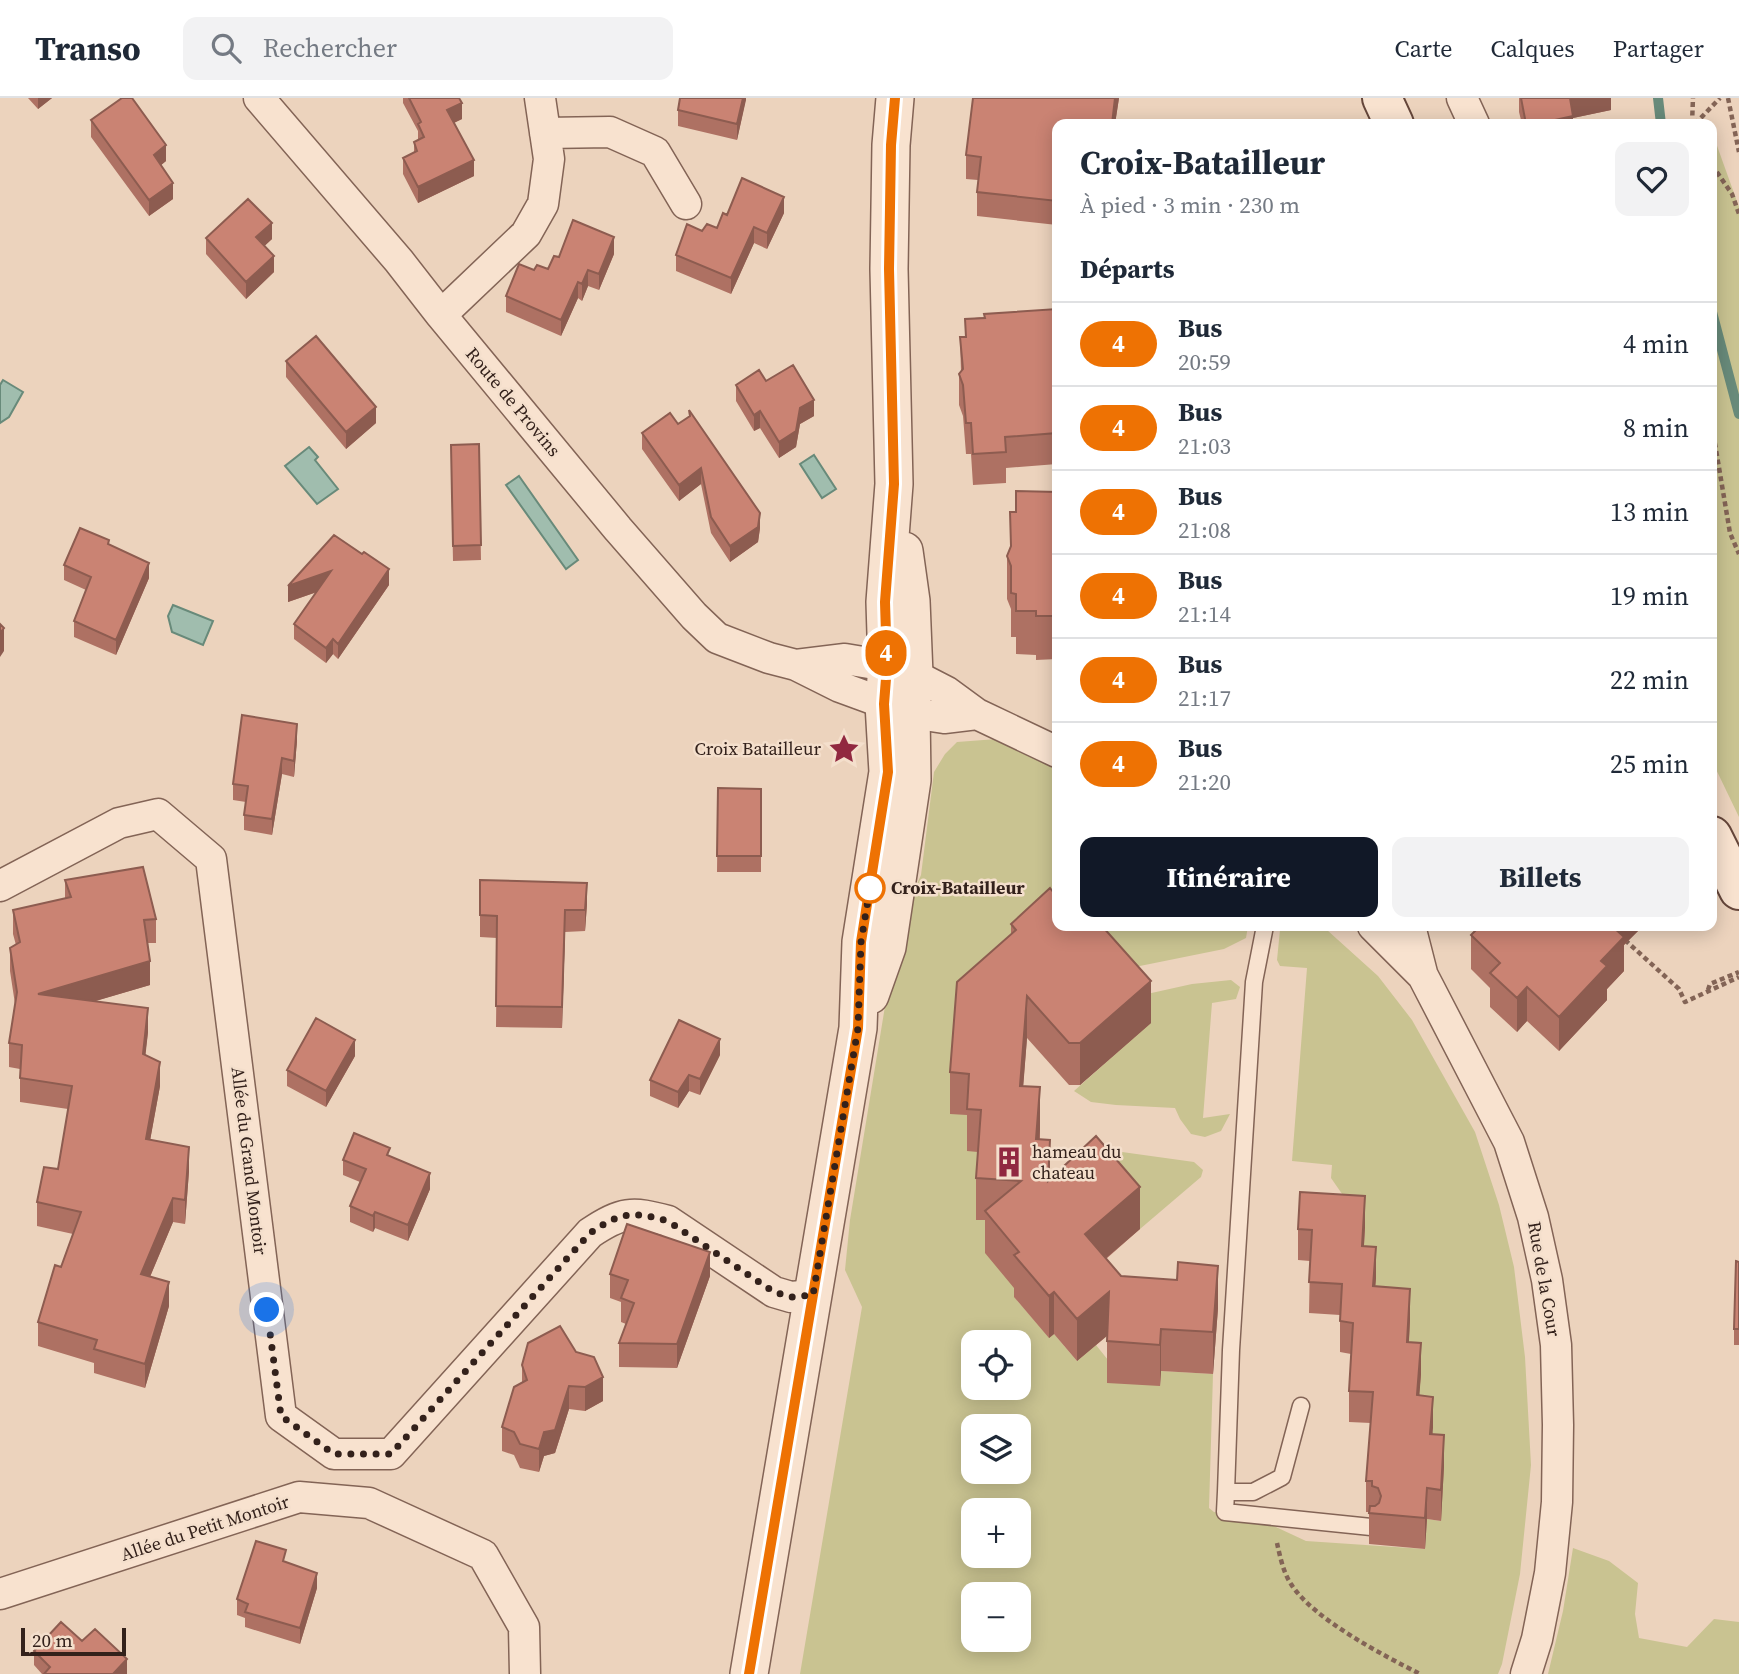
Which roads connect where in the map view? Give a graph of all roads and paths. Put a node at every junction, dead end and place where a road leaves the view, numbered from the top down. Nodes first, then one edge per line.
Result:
1 (259, 98) edge
2 (540, 98) edge
3 (895, 98) edge
4 (1382, 98) edge
5 (1462, 98) edge
6 (1693, 98) edge
7 (1720, 98) edge
8 (1728, 98) edge
9 (1392, 119) edge
10 (1472, 119) edge
11 (1694, 119) edge
12 (1699, 119) edge
13 (545, 133) junction
14 (1739, 152) edge
15 (1717, 172) edge
16 (686, 204) dead end
17 (1739, 214) edge
18 (441, 315) junction
19 (1717, 456) edge
20 (1739, 554) edge
21 (796, 665) junction
22 (900, 671) junction
23 (898, 708) junction
24 (977, 714) junction
25 (1052, 750) edge
26 (1717, 846) edge
27 (0, 887) edge
28 (1739, 890) edge
29 (1264, 931) edge
30 (1378, 931) edge
31 (1411, 931) edge
32 (1620, 935) edge
33 (1739, 972) edge
34 (1423, 975) junction
35 (1739, 977) edge
36 (1707, 991) junction
37 (813, 1295) junction
38 (1301, 1406) dead end
39 (1226, 1492) junction
40 (1271, 1517) junction
41 (1371, 1527) edge
42 (0, 1594) edge
43 (525, 1674) edge
44 (749, 1674) edge
45 (1420, 1674) edge
46 (1526, 1674) edge

1 - 18 street, Route de Provins
2 - 13 street
3 - 22 street
4 - 9 main road
5 - 10 street
6 - 11 path
7 - 12 path
8 - 14 path
13 - 16 street
13 - 18 street
15 - 17 path
18 - 21 street, Route de Provins
19 - 20 path
21 - 22 street, Route de Provins
21 - 23 street, Route de Provins
22 - 23 street
22 - 24 street
23 - 24 street
23 - 37 street
24 - 25 street
26 - 28 main road
27 - 37 street, Allée du Grand Montoir
29 - 39 lane
30 - 34 street, Rue de la Cour
31 - 34 street
32 - 36 path
33 - 36 path
34 - 46 street, Rue de la Cour
35 - 36 path
37 - 44 street
38 - 39 lane
39 - 40 lane
40 - 41 lane
40 - 45 path
42 - 43 street, Allée du Petit Montoir

